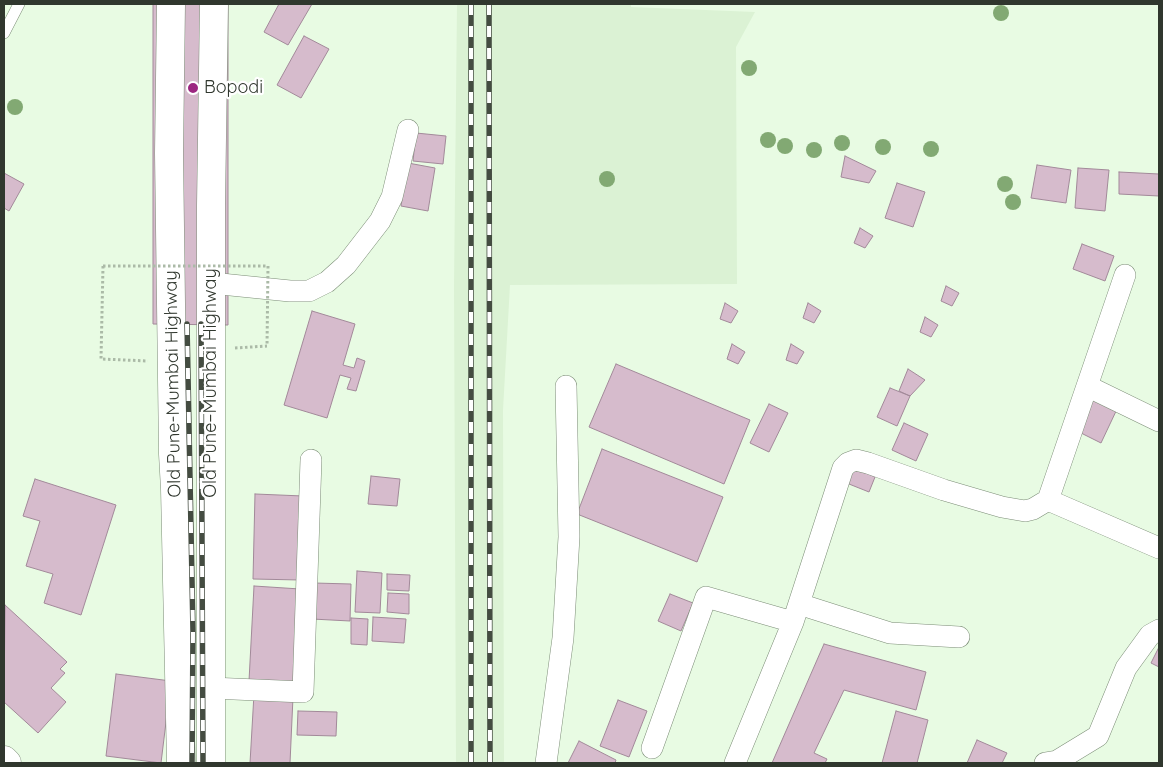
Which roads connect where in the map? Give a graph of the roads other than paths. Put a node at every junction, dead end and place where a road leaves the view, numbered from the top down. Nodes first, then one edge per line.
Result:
1 (19, 4) edge
2 (171, 4) edge
3 (214, 4) edge
4 (4, 33) edge
5 (408, 130) dead end
6 (1125, 275) dead end
7 (211, 283) junction
8 (566, 386) dead end
9 (1086, 386) junction
10 (1159, 421) edge
11 (311, 460) dead end
12 (1048, 500) junction
13 (1159, 548) edge
14 (796, 613) junction
15 (1159, 630) edge
16 (959, 637) dead end
17 (212, 688) junction
18 (652, 748) dead end
19 (4, 760) edge
20 (7, 763) edge
21 (181, 763) edge
22 (211, 763) edge
23 (546, 763) edge
24 (735, 763) edge
25 (1045, 763) edge

1 - 4 lane
2 - 21 main road, Old Pune-Mumbai Highway
3 - 7 main road, Old Pune–Mumbai Highway
5 - 7 street
6 - 9 street
7 - 17 main road, Old Pune–Mumbai Highway
8 - 23 street
9 - 10 street
9 - 12 street
11 - 17 street
12 - 13 street
12 - 14 street
14 - 16 street
14 - 18 street
14 - 24 street
15 - 25 street
17 - 22 main road, Old Pune–Mumbai Highway
19 - 20 main road

